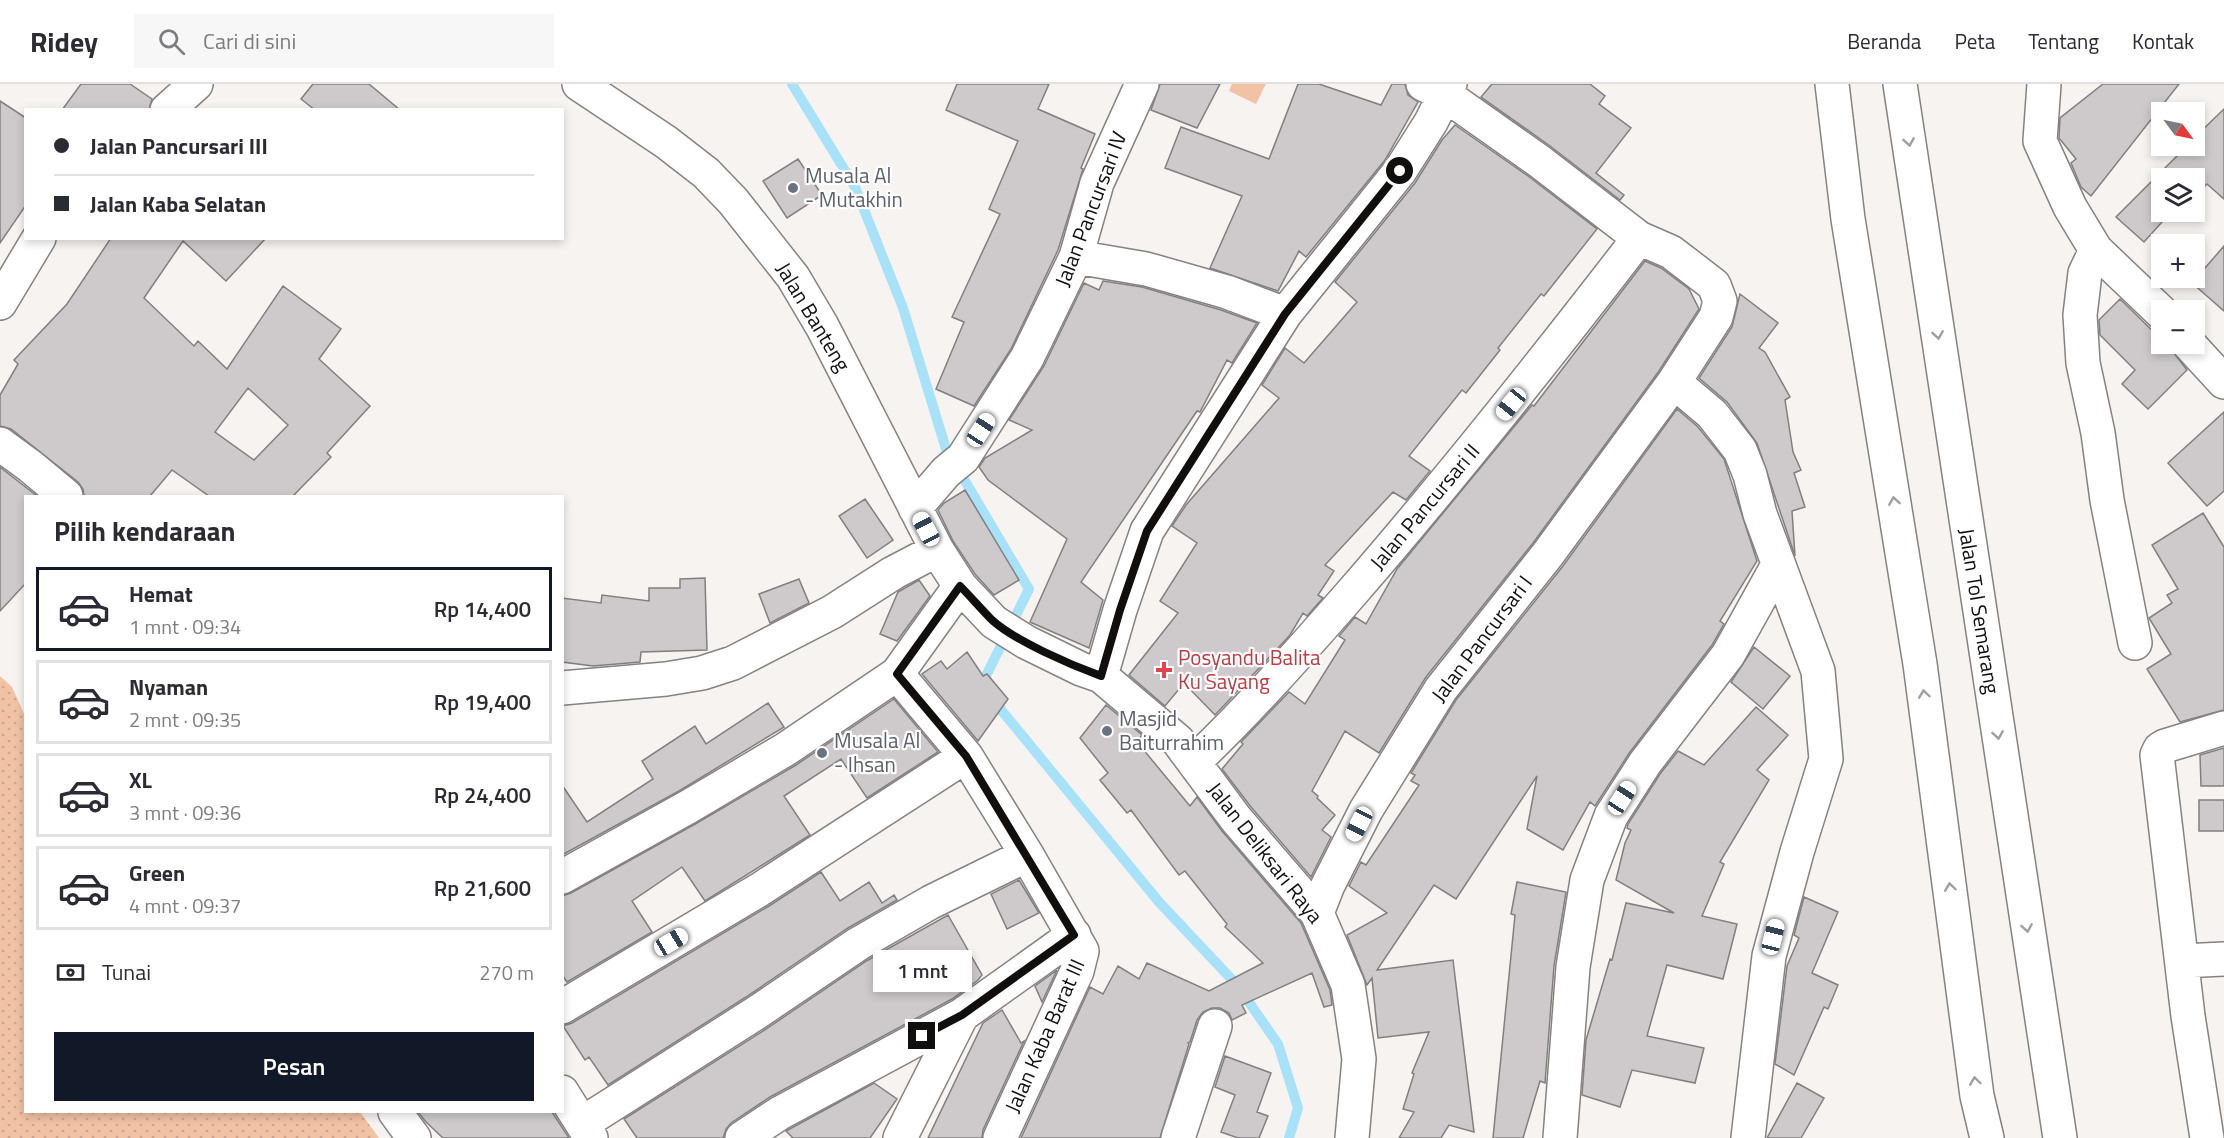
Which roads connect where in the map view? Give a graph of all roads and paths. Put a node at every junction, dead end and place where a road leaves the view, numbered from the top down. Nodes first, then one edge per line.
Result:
1 (196, 84) edge
2 (579, 84) edge
3 (1142, 84) edge
4 (1832, 84) edge
5 (1900, 84) edge
6 (2044, 84) edge
7 (1439, 87) edge
8 (169, 108) edge
9 (1639, 238) junction
10 (38, 240) edge
11 (2097, 250) junction
12 (1077, 257) junction
13 (2151, 302) edge
14 (0, 303) edge
15 (1285, 314) junction
16 (2198, 354) edge
17 (1674, 382) junction
18 (2224, 382) edge
19 (0, 444) edge
20 (65, 495) edge
21 (915, 508) junction
22 (937, 550) junction
23 (1778, 565) junction
24 (960, 586) junction
25 (2135, 643) dead end
26 (897, 674) junction
27 (1101, 676) junction
28 (564, 688) edge
29 (2224, 728) edge
30 (966, 756) junction
31 (1194, 762) junction
32 (1027, 855) junction
33 (564, 876) edge
34 (1317, 913) junction
35 (1074, 935) junction
36 (2224, 959) edge
37 (2182, 961) junction
38 (564, 1006) edge
39 (962, 1015) junction
40 (1215, 1026) dead end
41 (564, 1095) edge
42 (396, 1113) edge
43 (781, 1126) edge
44 (587, 1130) edge
45 (414, 1138) edge
46 (742, 1138) edge
47 (900, 1138) edge
48 (1000, 1138) edge
49 (1178, 1138) edge
50 (1352, 1138) edge
51 (1560, 1138) edge
52 (1748, 1138) edge
53 (1987, 1138) edge
54 (2060, 1138) edge
55 (2207, 1138) edge

1 - 8 main road
2 - 21 main road, Jalan Banteng
3 - 12 main road, Jalan Pancursari IV
53 -> 4 main road
5 -> 54 main road, Jalan Tol Semarang
6 - 11 main road
7 - 9 main road
7 - 15 main road
9 - 17 main road, Jalan Pancursari I
9 - 31 main road, Jalan Pancursari II
10 - 14 main road
11 - 13 main road
11 - 25 main road
12 - 15 main road
12 - 21 main road, Jalan Pancursari IV
15 - 27 main road
16 - 18 main road
17 - 23 main road
17 - 34 main road, Jalan Pancursari I
19 - 20 main road
21 - 22 main road, Jalan Banteng
22 - 24 main road, Jalan Deliksari Raya
22 - 28 main road
23 - 51 main road
23 - 52 main road
24 - 26 main road
24 - 27 main road, Jalan Deliksari Raya
26 - 30 main road
26 - 33 main road
27 - 31 main road, Jalan Deliksari Raya
29 - 37 main road
30 - 32 main road
30 - 38 main road
31 - 34 main road, Jalan Deliksari Raya
32 - 35 main road
32 - 44 main road
34 - 50 main road, Jalan Deliksari Raya
35 - 39 main road
35 - 48 main road, Jalan Kaba Barat III
36 - 37 main road
37 - 55 main road
39 - 43 main road
39 - 47 main road
40 - 49 main road
41 - 44 main road
42 - 45 main road
43 - 46 main road

